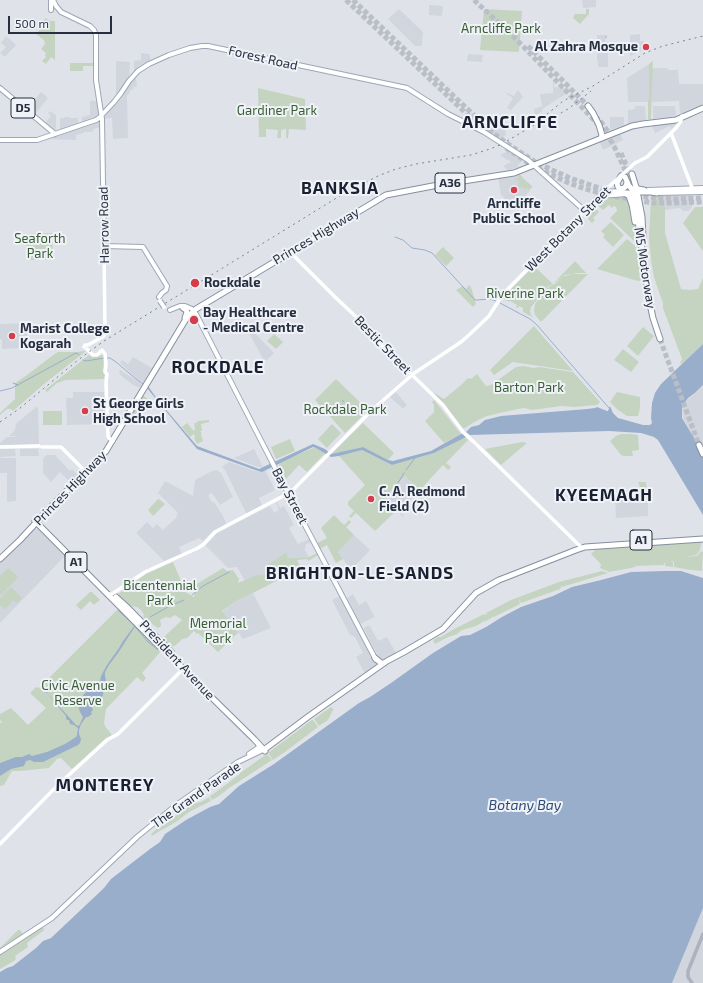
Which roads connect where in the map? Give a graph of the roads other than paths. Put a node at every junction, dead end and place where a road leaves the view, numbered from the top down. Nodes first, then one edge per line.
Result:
1 (51, 0) edge
2 (51, 10) dead end
3 (0, 88) edge
4 (588, 106) tunnel mouth
5 (703, 107) edge
6 (102, 115) junction
7 (689, 115) junction
8 (680, 119) junction
9 (599, 125) junction
10 (676, 128) junction
11 (610, 133) junction
12 (671, 133) junction
13 (55, 134) junction
14 (602, 137) junction
15 (0, 140) edge
16 (527, 159) junction
17 (534, 164) junction
18 (632, 174) tunnel mouth
19 (625, 180) junction
20 (634, 183) junction
21 (703, 188) edge
22 (609, 190) junction
23 (694, 190) junction
24 (618, 191) junction
25 (648, 192) junction
26 (703, 192) edge
27 (657, 193) joint
28 (634, 194) junction
29 (600, 196) junction
30 (580, 206) junction
31 (589, 207) junction
32 (585, 211) junction
33 (104, 246) junction
34 (289, 251) junction
35 (643, 254) junction
36 (183, 308) junction
37 (170, 310) junction
38 (192, 311) junction
39 (185, 318) junction
40 (661, 339) tunnel mouth
41 (96, 354) junction
42 (105, 357) junction
43 (412, 375) junction
44 (145, 385) junction
45 (112, 440) junction
46 (702, 445) edge
47 (0, 447) edge
48 (703, 454) edge
49 (85, 471) junction
50 (288, 493) junction
51 (44, 514) junction
52 (36, 521) junction
53 (31, 528) junction
54 (43, 528) junction
55 (703, 537) edge
56 (581, 547) junction
57 (67, 551) junction
58 (0, 558) edge
59 (75, 559) dead end
60 (110, 594) junction
61 (122, 608) junction
62 (115, 609) dead end
63 (404, 652) junction
64 (376, 658) junction
65 (385, 662) junction
66 (380, 667) junction
67 (184, 668) junction
68 (254, 739) junction
69 (259, 745) junction
70 (265, 750) junction
71 (242, 760) junction
72 (0, 844) edge
73 (0, 953) edge

1 - 2 main road
1 - 6 main road, Harrow Road
3 - 13 main road, D5
4 - 9 highway
5 - 7 highway, Princes Highway / A36
5 - 8 highway, Princes Highway / A36
6 - 13 main road, Forest Road
6 - 16 main road, Forest Road
6 - 33 main road, Harrow Road
7 - 8 highway, Princes Highway / A36
7 - 10 main road
8 - 10 main road, West Botany Street
8 - 11 highway, Princes Highway / A36
8 - 14 highway, Princes Highway / A36
9 - 11 highway
9 - 14 highway
10 - 12 main road, West Botany Street
11 - 14 highway, Princes Highway / A36
12 - 19 main road, West Botany Street
12 - 23 main road
13 - 15 main road, Forest Road
14 - 17 highway, Princes Highway / A36
16 - 17 main road
16 - 17 main road
17 - 30 main road
17 - 34 highway, Princes Highway / A36
18 - 20 highway, M5 Motorway
19 - 22 main road, West Botany Street
19 - 24 highway
19 - 28 highway
20 - 25 highway
20 - 28 highway, M5 Motorway
21 - 23 main road
22 - 24 main road
22 - 29 main road, West Botany Street
23 - 25 main road
23 - 26 main road
23 - 27 main road
24 - 28 highway
25 - 27 highway
25 - 28 highway
25 - 28 highway
28 - 29 main road
28 - 35 highway, M5 Motorway
28 - 35 highway
29 - 31 main road, West Botany Street
30 - 31 main road
30 - 32 main road
31 - 32 main road, West Botany Street
32 - 43 main road, West Botany Street
33 - 37 main road, bridge
33 - 41 main road, Harrow Road
34 - 38 highway, Princes Highway / A36
34 - 43 main road, Bestic Street
35 - 40 highway, M5 Motorway
36 - 37 main road
36 - 38 main road
36 - 39 highway
37 - 38 main road
38 - 39 highway, Princes Highway / A36
38 - 44 highway, Princes Highway / A36
38 - 50 main road, Bay Street
39 - 44 highway, Princes Highway / A36
41 - 42 main road
41 - 42 main road
42 - 45 main road
43 - 50 main road, West Botany Street
43 - 56 main road, Bestic Street
44 - 45 highway, Princes Highway / A36
45 - 49 highway, Princes Highway / A36
46 - 48 highway
47 - 49 main road
49 - 51 highway, Princes Highway / A36
49 - 52 highway, Princes Highway / A36
50 - 60 main road, West Botany Street
50 - 64 main road, Bay Street
51 - 52 highway, Princes Highway / A36
51 - 54 highway
52 - 53 highway, Princes Highway
52 - 54 highway, President Avenue / A1
52 - 58 highway, Princes Highway
53 - 54 highway
53 - 58 highway, Princes Highway
54 - 57 highway, President Avenue / A1
54 - 60 highway, President Avenue / A1
55 - 56 highway, A1
56 - 63 highway, The Grand Parade / A1
57 - 59 highway, President Avenue / A1
57 - 60 highway, President Avenue / A1
60 - 61 highway, President Avenue / A1
60 - 67 highway, President Avenue / A1
61 - 62 highway
61 - 67 highway, President Avenue / A1
63 - 65 highway, The Grand Parade / A1
63 - 66 highway, The Grand Parade / A1
64 - 65 highway
64 - 66 main road, Bay Street
65 - 66 highway, The Grand Parade / A1
66 - 70 highway, The Grand Parade / A1
67 - 68 highway, President Avenue / A1
67 - 72 main road
68 - 69 highway, President Avenue / A1
68 - 70 highway, President Avenue / A1
69 - 70 highway, President Avenue / A1
69 - 71 main road
70 - 71 main road, The Grand Parade
70 - 73 main road, The Grand Parade
71 - 73 main road, The Grand Parade

